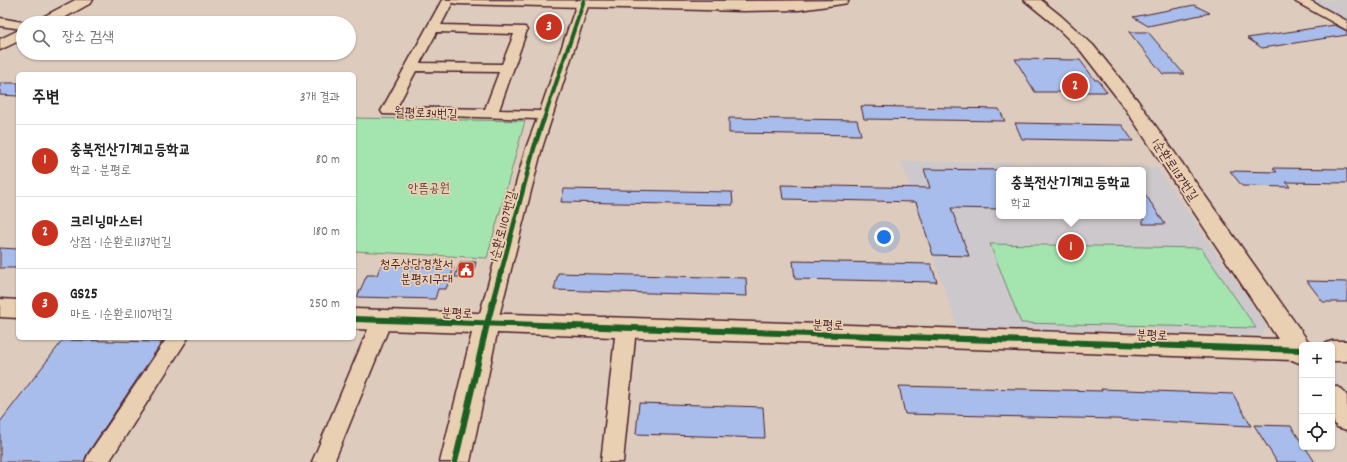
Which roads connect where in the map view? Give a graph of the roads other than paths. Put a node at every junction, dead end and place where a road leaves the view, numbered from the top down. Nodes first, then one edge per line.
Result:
1 (86, 0) edge
2 (448, 0) edge
3 (458, 0) edge
4 (842, 0) edge
5 (1032, 0) edge
6 (1300, 0) edge
7 (583, 1) edge
8 (55, 16) edge
9 (0, 22) edge
10 (16, 24) edge
11 (1347, 26) edge
12 (433, 28) junction
13 (16, 37) edge
14 (0, 45) edge
15 (412, 67) junction
16 (507, 68) junction
17 (490, 114) junction
18 (546, 115) junction
19 (0, 308) edge
20 (16, 309) edge
21 (356, 319) edge
22 (382, 320) junction
23 (487, 324) junction
24 (626, 328) junction
25 (177, 340) edge
26 (1299, 348) edge
27 (1299, 351) edge
28 (1335, 351) edge
29 (1347, 352) edge
30 (1335, 401) edge
31 (1347, 418) edge
32 (96, 462) edge
33 (323, 462) edge
34 (455, 462) edge
35 (612, 462) edge

1 - 8 street
2 - 12 street, 월평로34번길
3 - 7 street
4 - 7 street
5 - 26 street, 1순환로1137번길
6 - 11 street
7 - 18 street, 1순환로1107번길
9 - 10 street
12 - 15 street, 월평로34번길
12 - 16 street
13 - 14 street
15 - 16 street
15 - 17 street, 월평로34번길
16 - 17 street
17 - 18 street, 월평로34번길
18 - 23 street, 1순환로1107번길
19 - 20 street
21 - 22 street, 분평로
22 - 23 street, 분평로
22 - 33 street
23 - 24 street, 분평로
23 - 34 street, 1순환로1107번길
24 - 27 street, 분평로
24 - 35 street
25 - 32 street
28 - 29 street
30 - 31 street

